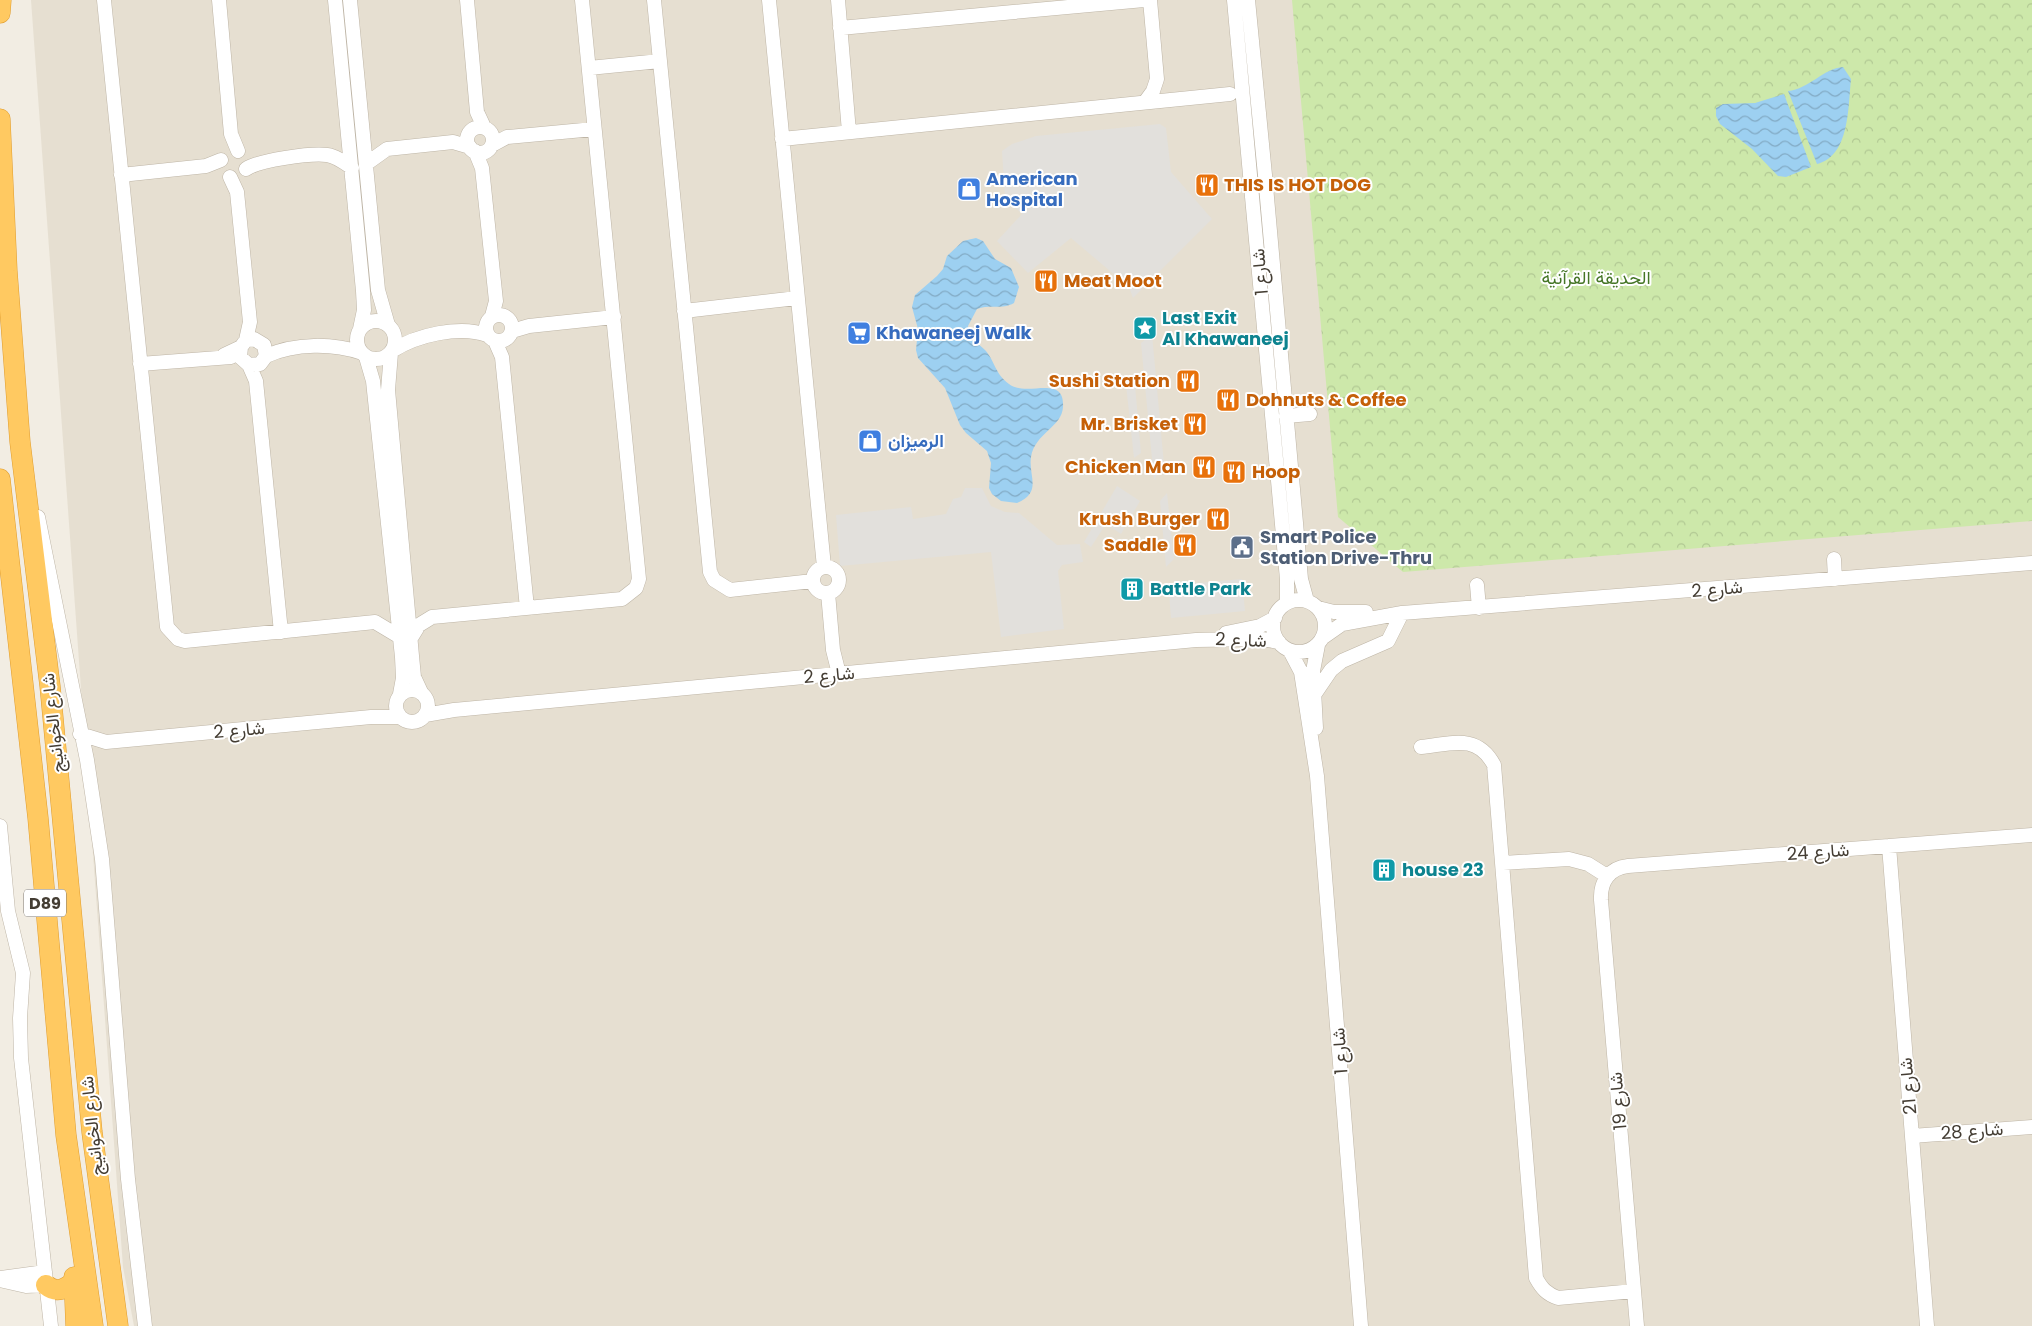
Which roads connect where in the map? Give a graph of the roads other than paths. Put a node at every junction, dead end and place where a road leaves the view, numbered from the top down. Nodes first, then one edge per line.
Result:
1 (1, 0) edge
2 (104, 0) edge
3 (218, 0) edge
4 (335, 0) edge
5 (350, 0) edge
6 (467, 0) edge
7 (582, 0) edge
8 (654, 0) edge
9 (769, 0) edge
10 (838, 0) edge
11 (1144, 0) edge
12 (1150, 0) edge
13 (1234, 0) edge
14 (1248, 0) edge
15 (0, 13) edge
16 (840, 28) junction
17 (660, 61) junction
18 (588, 68) junction
19 (1157, 79) junction
20 (1230, 94) dead end
21 (1173, 99) junction
22 (1145, 102) junction
23 (0, 119) edge
24 (594, 129) junction
25 (849, 132) junction
26 (363, 134) junction
27 (349, 138) junction
28 (782, 139) junction
29 (480, 140) junction
30 (387, 148) junction
31 (327, 155) junction
32 (234, 164) junction
33 (366, 164) junction
34 (352, 168) junction
35 (121, 175) junction
36 (797, 298) junction
37 (684, 311) junction
38 (614, 317) junction
39 (388, 325) junction
40 (499, 328) junction
41 (359, 330) junction
42 (420, 336) junction
43 (330, 345) junction
44 (253, 352) junction
45 (392, 352) junction
46 (364, 355) junction
47 (140, 364) junction
48 (1310, 414) dead end
49 (1286, 416) junction
50 (20, 442) junction
51 (0, 479) edge
52 (1834, 559) dead end
53 (2032, 564) edge
54 (824, 567) junction
55 (1835, 579) junction
56 (813, 582) junction
57 (1477, 585) dead end
58 (828, 593) junction
59 (401, 599) junction
60 (1287, 603) junction
61 (1312, 605) junction
62 (527, 608) junction
63 (1479, 608) junction
64 (1402, 613) junction
65 (432, 617) junction
66 (1275, 618) junction
67 (375, 622) junction
68 (281, 632) junction
69 (405, 638) junction
70 (1204, 639) junction
71 (1320, 642) junction
72 (1284, 646) junction
73 (835, 674) junction
74 (424, 695) junction
75 (1314, 695) junction
76 (398, 698) junction
77 (454, 710) junction
78 (425, 715) junction
79 (371, 717) junction
80 (400, 717) junction
81 (80, 734) junction
82 (106, 742) junction
83 (1421, 747) dead end
84 (86, 760) junction
85 (1317, 776) junction
86 (0, 826) edge
87 (2032, 835) edge
88 (1890, 846) junction
89 (1503, 863) junction
90 (1607, 876) junction
91 (2032, 1127) edge
92 (1912, 1136) junction
93 (72, 1180) junction
94 (46, 1278) junction
95 (0, 1279) edge
96 (75, 1281) junction
97 (1634, 1291) junction
98 (51, 1326) edge
99 (76, 1326) edge
100 (93, 1326) edge
101 (118, 1326) edge
102 (146, 1326) edge
103 (1361, 1326) edge
104 (1637, 1326) edge
105 (1927, 1326) edge

1 - 15 highway
2 - 35 street
3 - 32 street
4 - 27 street
5 - 26 street
6 - 29 street
7 - 18 street
8 - 17 street
9 - 28 street
10 - 16 street
11 - 16 street
12 - 19 street
13 - 60 street, شارع 1
14 - 49 street, شارع 1
16 - 25 street
17 - 18 street
17 - 37 street
18 - 24 street
19 - 21 street
19 - 22 street
20 - 21 street
21 - 22 street
22 - 25 street
23 - 50 highway, شارع الخوانيج
24 - 29 street
24 - 38 street
25 - 28 street
26 - 30 street
26 - 33 street
27 - 31 street
27 - 34 street
28 - 36 street
29 - 30 street
29 - 40 street
30 - 33 street
31 - 32 street
31 - 34 street
32 - 35 street
32 - 44 street
33 - 39 street
34 - 41 street
35 - 47 street
36 - 37 street
36 - 54 street
37 - 56 street
38 - 40 street
38 - 62 street
39 - 41 street
39 - 42 street
39 - 45 street
40 - 42 street
40 - 62 street
41 - 43 street
41 - 46 street
42 - 45 street
43 - 44 street
43 - 46 street
44 - 47 street
44 - 68 street
45 - 46 street
45 - 59 street
46 - 59 street
47 - 68 street
48 - 49 street
49 - 61 street, شارع 1
50 - 81 street
50 - 101 highway, شارع الخوانيج
51 - 93 highway, شارع الخوانيج / D89
52 - 55 street
53 - 55 street, شارع 2
54 - 56 street
54 - 58 street
55 - 63 street, شارع 2
56 - 58 street
57 - 63 street
58 - 73 street
59 - 65 street
59 - 67 street
59 - 69 street
60 - 61 street
60 - 66 street
61 - 64 street, شارع 2
61 - 71 street
62 - 65 street
63 - 64 street, شارع 2
64 - 71 street, شارع 2
64 - 75 street
65 - 69 street
66 - 70 street, شارع 2
66 - 72 street
67 - 68 street
67 - 69 street
69 - 74 street
69 - 76 street
70 - 72 street, شارع 2
70 - 73 street, شارع 2
71 - 72 street
71 - 75 street, شارع 1
72 - 85 street, شارع 1
73 - 77 street, شارع 2
74 - 76 street
74 - 77 street, شارع 2
74 - 78 street
75 - 85 street, شارع 1
76 - 79 street, شارع 2
76 - 80 street
77 - 78 street, شارع 2
78 - 80 street
79 - 80 street, شارع 2
79 - 82 street, شارع 2
81 - 82 street, شارع 2
81 - 84 street
82 - 84 street
83 - 89 street
84 - 102 street
85 - 103 street, شارع 1
86 - 94 street
87 - 88 street, شارع 24
88 - 90 street, شارع 24
88 - 92 street, شارع 21
89 - 90 street
89 - 97 street
90 - 97 street, شارع 19
91 - 92 street, شارع 28
92 - 105 street, شارع 21
93 - 96 highway
93 - 100 highway, شارع الخوانيج / D89
94 - 95 street
94 - 96 highway
94 - 98 street
96 - 99 highway
97 - 104 street, شارع 19

